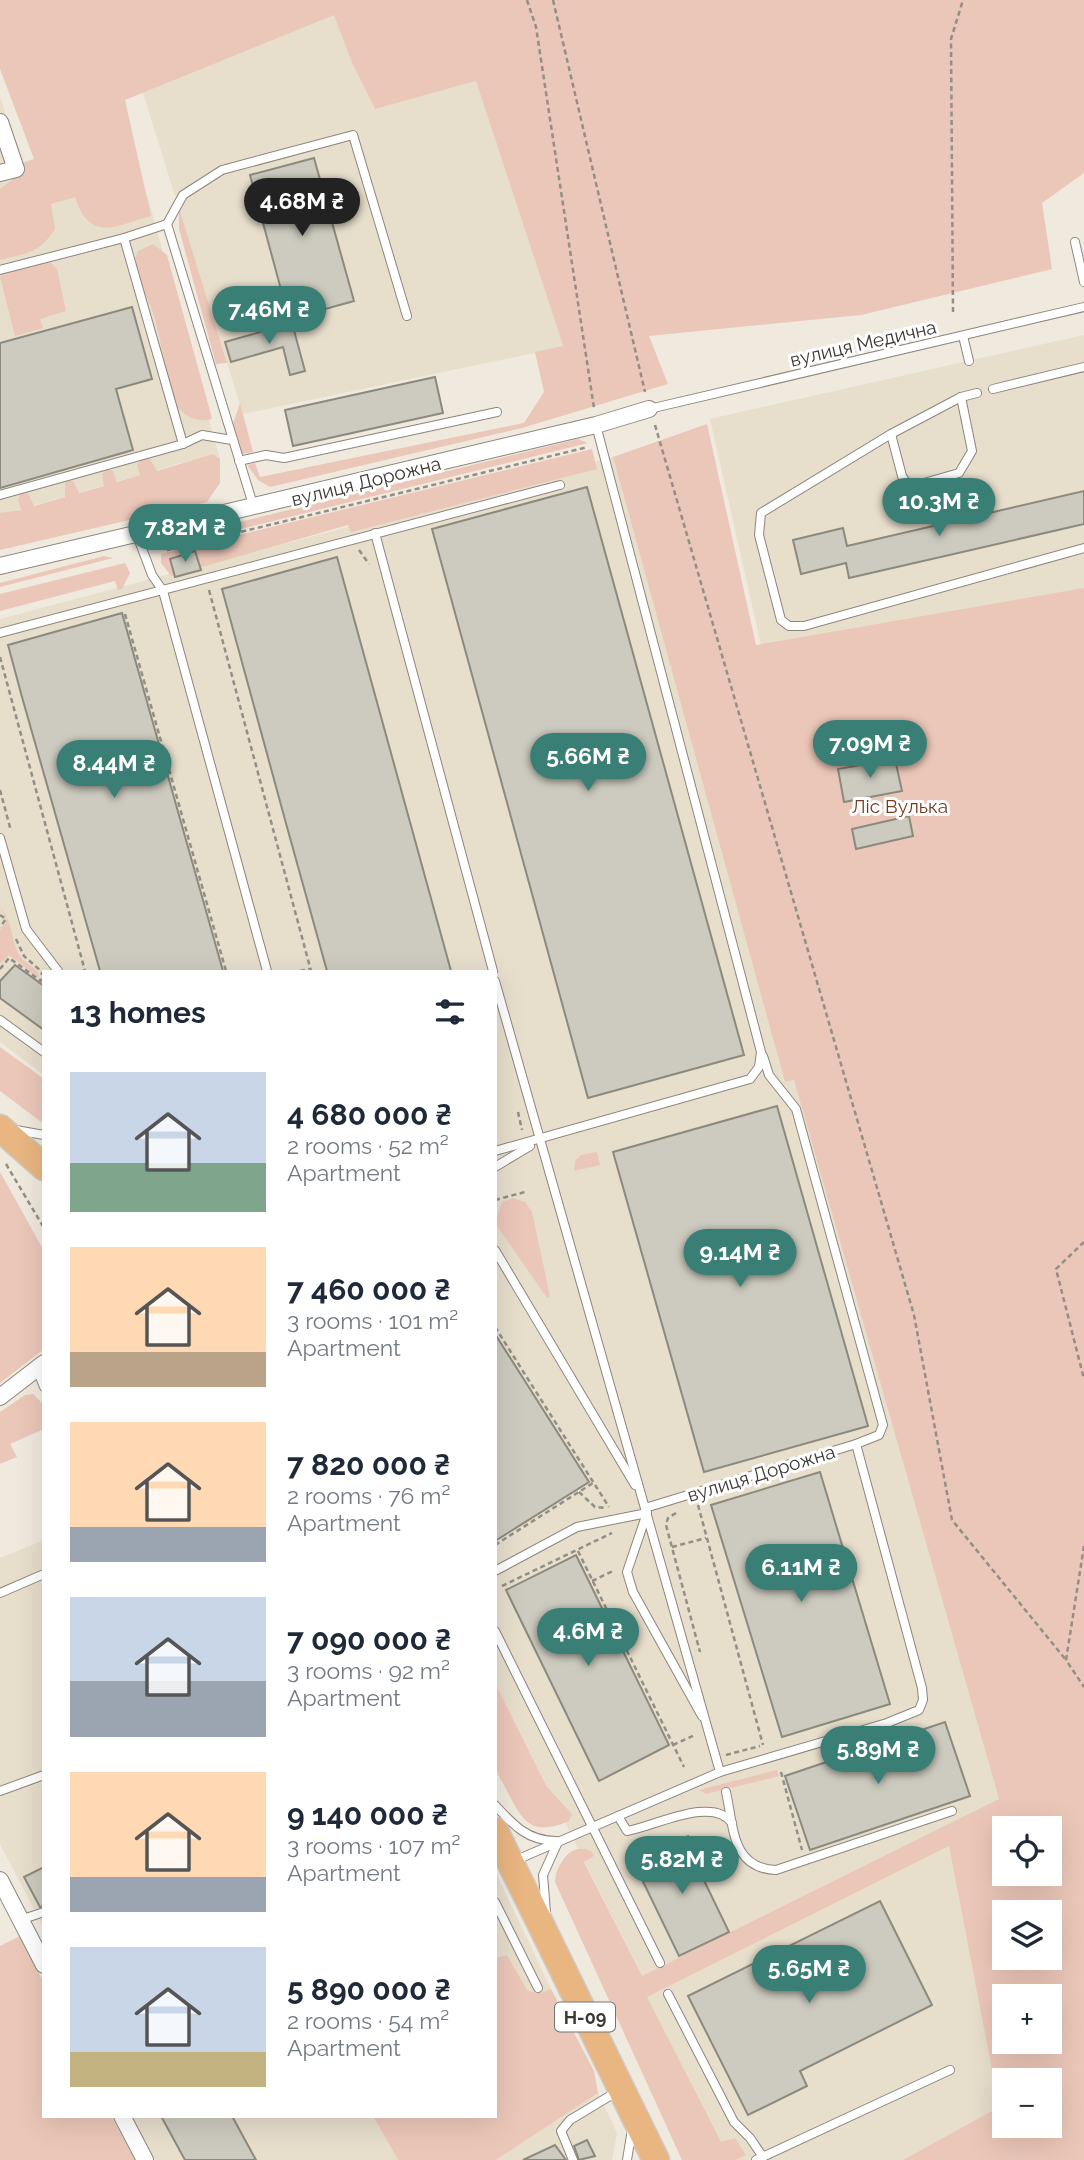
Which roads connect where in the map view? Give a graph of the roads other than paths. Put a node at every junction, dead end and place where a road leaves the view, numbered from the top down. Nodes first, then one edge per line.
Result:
1 (0, 122) edge
2 (8, 171) edge
3 (167, 224) junction
4 (124, 238) junction
5 (1075, 242) dead end
6 (0, 270) edge
7 (1084, 282) edge
8 (1084, 307) edge
9 (407, 316) dead end
10 (963, 336) junction
11 (969, 361) dead end
12 (1084, 367) edge
13 (993, 389) dead end
14 (977, 393) dead end
15 (961, 397) junction
16 (649, 409) joint
17 (497, 412) dead end
18 (596, 425) junction
19 (891, 434) junction
20 (232, 440) junction
21 (183, 444) junction
22 (239, 461) junction
23 (560, 485) dead end
24 (0, 495) edge
25 (254, 508) junction
26 (375, 533) junction
27 (137, 535) junction
28 (1084, 548) edge
29 (0, 566) edge
30 (163, 591) junction
31 (0, 634) edge
32 (0, 838) edge
33 (57, 970) edge
34 (267, 970) edge
35 (493, 970) edge
36 (497, 988) edge
37 (0, 1020) edge
38 (42, 1051) edge
39 (761, 1052) junction
40 (0, 1127) edge
41 (42, 1135) edge
42 (538, 1141) junction
43 (497, 1151) edge
44 (42, 1165) edge
45 (497, 1166) edge
46 (497, 1253) edge
47 (41, 1367) edge
48 (0, 1397) edge
49 (856, 1444) junction
50 (642, 1496) junction
51 (646, 1511) junction
52 (497, 1570) edge
53 (42, 1575) edge
54 (0, 1593) edge
55 (497, 1635) edge
56 (708, 1726) junction
57 (720, 1772) junction
58 (42, 1776) edge
59 (0, 1791) edge
60 (726, 1792) dead end
61 (497, 1807) edge
62 (952, 1811) dead end
63 (618, 1816) junction
64 (593, 1827) junction
65 (735, 1830) junction
66 (497, 1835) edge
67 (559, 1842) junction
68 (512, 1862) junction
69 (0, 1880) edge
70 (497, 1906) edge
71 (42, 1913) edge
72 (20, 1920) junction
73 (550, 1944) junction
74 (42, 1961) edge
75 (660, 1963) dead end
76 (538, 1988) dead end
77 (668, 1994) dead end
78 (950, 2070) dead end
79 (620, 2090) junction
80 (634, 2116) junction
81 (123, 2118) edge
82 (760, 2158) edge
83 (145, 2160) edge
84 (573, 2160) edge
85 (627, 2160) edge
86 (656, 2160) edge

1 - 2 street
3 - 4 lane
3 - 9 lane
3 - 20 lane
4 - 6 lane
4 - 21 lane
5 - 7 lane
8 - 10 lane, вулиця Медична
10 - 11 lane
10 - 16 lane, вулиця Медична
12 - 13 lane
14 - 15 lane
15 - 19 lane
15 - 19 lane
16 - 18 street, вулиця Дорожна
17 - 22 lane
18 - 25 street, вулиця Дорожна
18 - 39 lane
19 - 28 lane
20 - 21 lane
20 - 22 lane
21 - 24 lane
22 - 25 lane
23 - 26 lane
25 - 27 street, вулиця Дорожна
26 - 30 lane
26 - 35 lane
27 - 29 street, вулиця Дорожна
27 - 30 lane
30 - 31 lane
30 - 34 lane
32 - 33 lane
36 - 42 lane
37 - 38 lane
39 - 42 lane
39 - 49 lane
40 - 41 lane
40 - 44 main road
42 - 43 lane
42 - 45 lane
42 - 50 lane
46 - 50 lane
47 - 48 street
49 - 51 lane, вулиця Дорожна
49 - 57 lane, вулиця Дорожна
50 - 51 lane
51 - 52 lane, вулиця Дорожна
51 - 56 lane
51 - 56 lane
53 - 54 lane
55 - 64 lane
56 - 57 lane
57 - 63 lane, вулиця Дорожна
58 - 59 lane
60 - 65 lane
61 - 67 lane
62 - 65 lane
63 - 64 lane, вулиця Дорожна
63 - 65 lane
64 - 67 lane, вулиця Дорожна
64 - 75 lane
66 - 68 main road, Н-09
67 - 68 lane, вулиця Дорожна
67 - 73 lane
68 - 73 main road, Н-09
69 - 72 street
70 - 76 lane
71 - 72 lane
72 - 74 street
73 - 79 main road, Н-09
77 - 82 lane
78 - 82 lane
79 - 80 main road, Н-09
79 - 84 lane
80 - 85 lane
80 - 86 main road, Н-09
81 - 83 street

